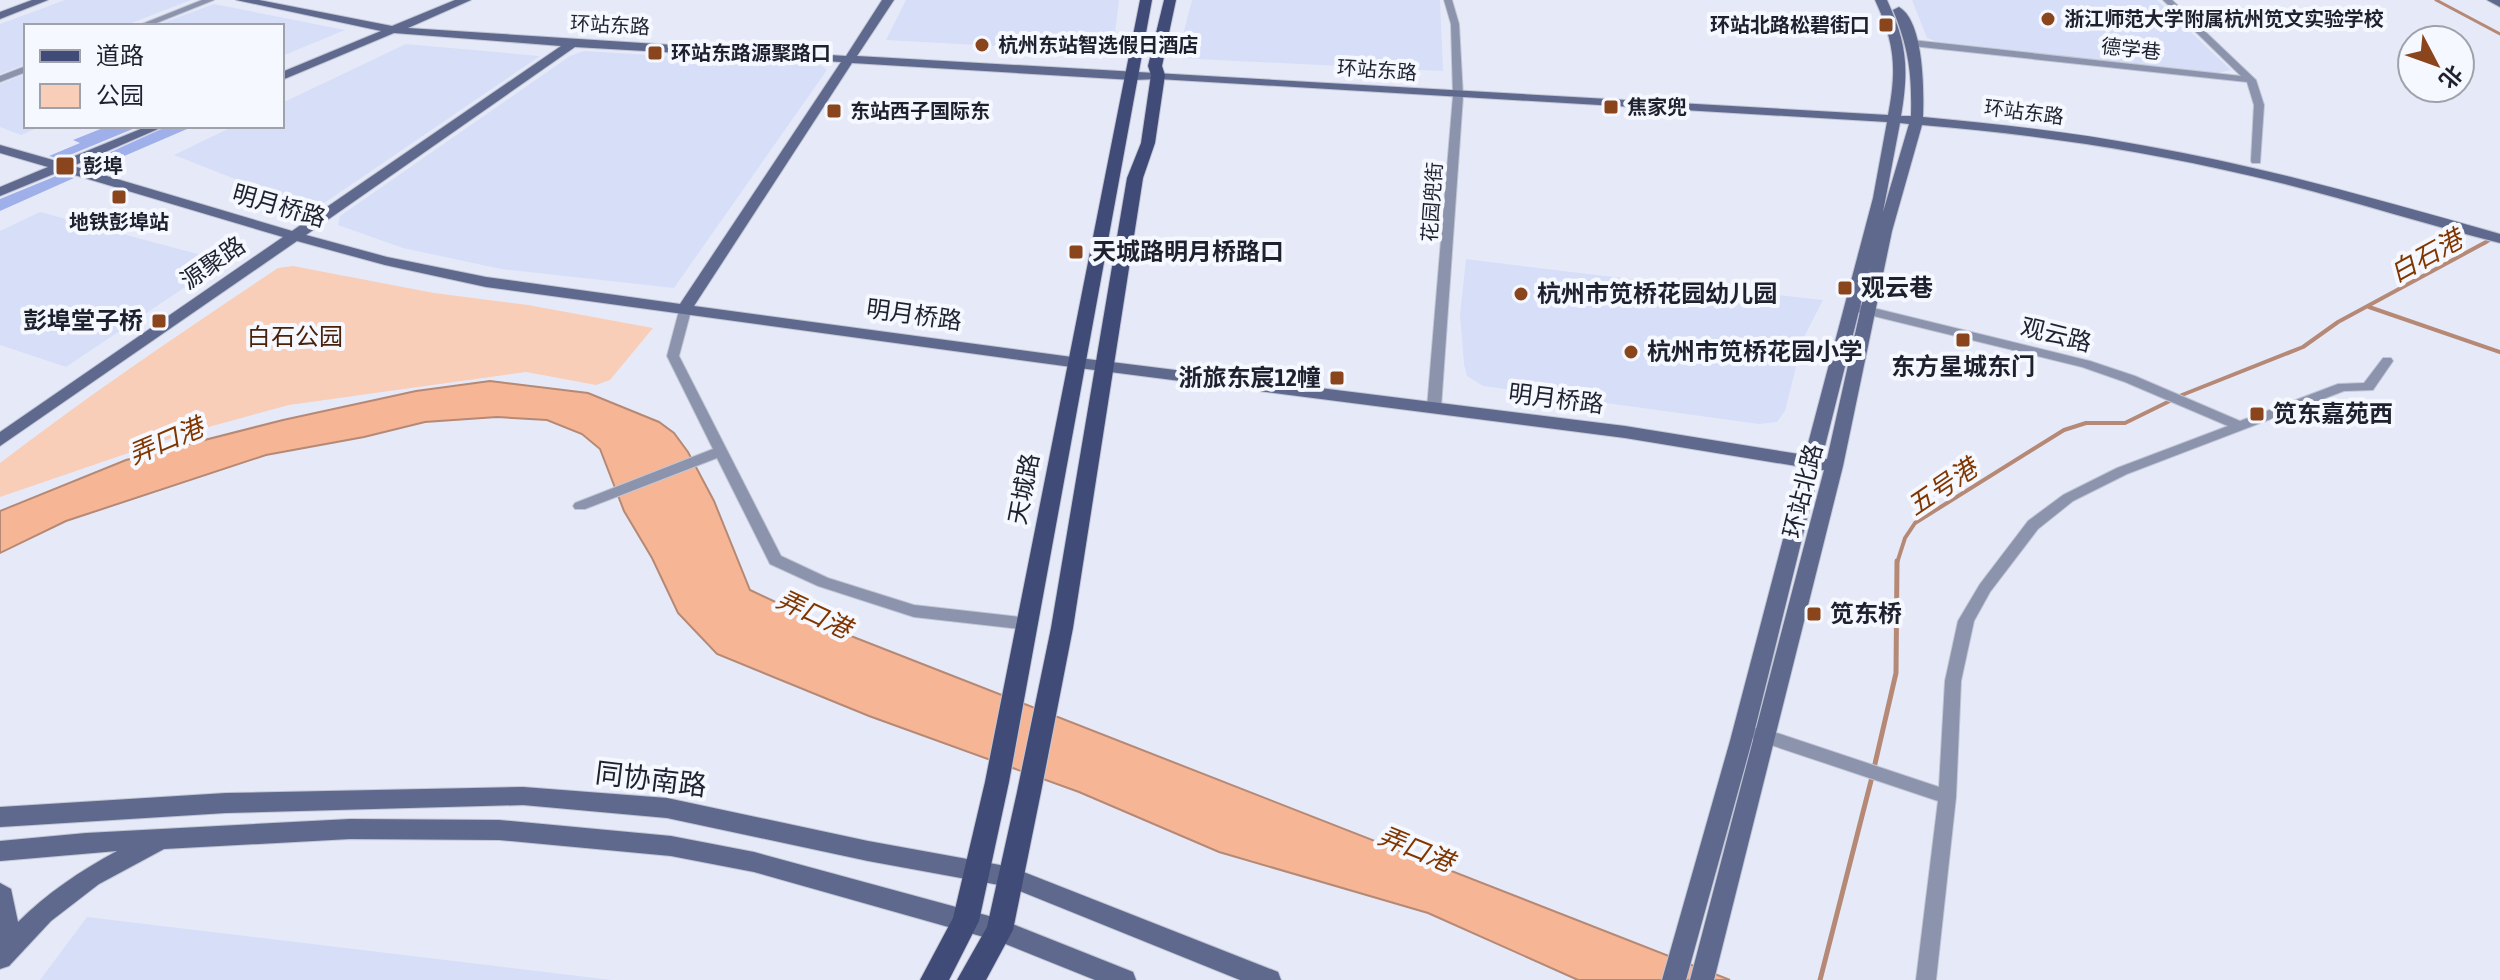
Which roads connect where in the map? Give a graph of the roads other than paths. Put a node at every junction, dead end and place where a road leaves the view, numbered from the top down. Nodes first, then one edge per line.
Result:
1 (15, 0) edge
2 (42, 0) edge
3 (210, 0) edge
4 (242, 0) edge
5 (292, 0) edge
6 (465, 0) edge
7 (888, 0) edge
8 (1146, 0) edge
9 (1448, 0) edge
10 (1881, 0) edge
11 (1894, 0) edge
12 (2167, 0) edge
13 (2493, 0) edge
14 (1170, 4) edge
15 (2500, 4) edge
16 (0, 5) edge
17 (0, 16) edge
18 (413, 22) junction
19 (146, 24) edge
20 (394, 30) junction
21 (573, 43) junction
22 (1912, 43) junction
23 (853, 54) junction
24 (24, 70) edge
25 (1134, 70) junction
26 (1156, 71) junction
27 (284, 75) edge
28 (0, 79) edge
29 (2251, 80) junction
30 (1457, 91) junction
31 (1897, 114) junction
32 (1917, 115) junction
33 (154, 128) edge
34 (0, 149) edge
35 (2256, 161) junction
36 (60, 167) junction
37 (0, 192) edge
38 (2441, 217) junction
39 (2500, 228) edge
40 (294, 236) junction
41 (2500, 239) edge
42 (686, 307) junction
43 (1860, 309) junction
44 (2387, 361) dead end
45 (1079, 363) junction
46 (1106, 365) junction
47 (1434, 408) junction
48 (2242, 427) junction
49 (0, 440) edge
50 (719, 452) junction
51 (1810, 462) junction
52 (1834, 466) junction
53 (580, 506) dead end
54 (1029, 624) junction
55 (1744, 729) junction
56 (1765, 736) junction
57 (1947, 797) junction
58 (0, 817) edge
59 (162, 839) junction
60 (0, 851) edge
61 (977, 869) junction
62 (1011, 877) junction
63 (0, 894) edge
64 (966, 921) junction
65 (1000, 930) junction
66 (0, 938) edge
67 (0, 958) edge
68 (934, 980) edge
69 (971, 980) edge
70 (1124, 980) edge
71 (1269, 980) edge
72 (1674, 980) edge
73 (1702, 980) edge
74 (1926, 980) edge

1 - 16 main road
2 - 17 main road
3 - 19 street
4 - 20 main road, 环站东路
5 - 18 main road, 环站东路
6 - 18 main road
7 - 23 main road
8 - 25 main road, 天城路
9 - 30 street, 花园兜街
10 - 31 main road, 环站北路
11 - 22 main road, 环站北路
12 - 29 street
13 - 15 main road
14 - 26 main road
18 - 20 main road
18 - 23 main road, 环站东路
20 - 21 main road, 环站东路
20 - 27 main road
21 - 23 main road, 环站东路
21 - 40 main road, 源聚路
22 - 29 street, 德学巷
22 - 32 main road, 环站北路
23 - 25 main road, 环站东路
23 - 42 main road
24 - 28 street
25 - 26 main road, 环站东路
25 - 45 main road, 天城路
26 - 30 main road, 环站东路
26 - 46 main road
29 - 35 street
30 - 31 main road, 环站东路
30 - 47 street, 花园兜街
31 - 32 main road, 环站东路
31 - 43 main road, 环站北路
32 - 35 main road, 环站东路
32 - 38 main road, 环站东路
32 - 43 main road, 环站北路
33 - 36 main road
34 - 36 main road, 明月桥路
35 - 38 main road, 环站东路
36 - 37 main road
36 - 40 main road, 明月桥路
38 - 39 main road, 环站东路
38 - 41 main road, 环站东路
40 - 42 main road, 明月桥路
40 - 49 main road, 源聚路
42 - 45 main road, 明月桥路
42 - 50 street
43 - 48 street, 观云路
43 - 51 main road, 环站北路
43 - 52 main road, 环站北路
44 - 48 street
45 - 46 main road, 明月桥路
45 - 54 main road, 天城路
46 - 47 main road, 明月桥路
46 - 62 main road
47 - 51 main road, 明月桥路
48 - 57 street
50 - 53 street
50 - 54 street
51 - 52 main road, 明月桥路
51 - 55 main road, 环站北路
52 - 56 main road, 环站北路
54 - 61 main road, 天城路
55 - 56 street
55 - 72 main road, 环站北路
56 - 57 street
56 - 73 main road, 环站北路
57 - 74 street
58 - 61 main road, 同协南路
59 - 60 main road
59 - 64 main road
59 - 67 main road
61 - 62 main road, 同协南路
61 - 64 main road, 天城路
62 - 65 main road
62 - 71 main road, 同协南路
63 - 66 main road
64 - 65 main road
64 - 68 main road, 天城路
65 - 69 main road
65 - 70 main road

